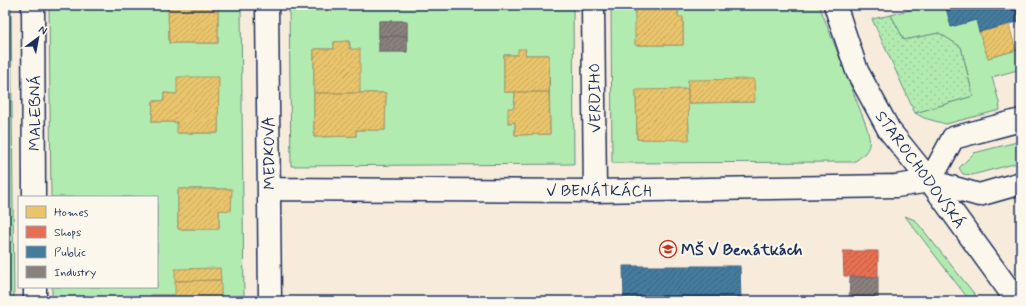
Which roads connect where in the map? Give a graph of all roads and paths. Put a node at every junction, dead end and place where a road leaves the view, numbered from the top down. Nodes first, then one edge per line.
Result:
1 (33, 5) edge
2 (267, 5) edge
3 (593, 5) edge
4 (834, 5) edge
5 (1021, 120) edge
6 (930, 181) junction
7 (1021, 183) edge
8 (269, 189) junction
9 (595, 191) junction
10 (34, 196) edge
11 (35, 288) edge
12 (35, 301) edge
13 (270, 301) edge
14 (1017, 301) edge

1 - 10 street, MALEBNÁ
2 - 8 street, MEDKOVA
3 - 9 street, VERDIHO
4 - 6 street, STAROCHODOVSKÁ
5 - 6 street
6 - 7 street, V BENÁTKÁCH
6 - 9 street, V BENÁTKÁCH
6 - 14 street, STAROCHODOVSKÁ
8 - 9 street, V BENÁTKÁCH
8 - 13 street, MEDKOVA
11 - 12 street

